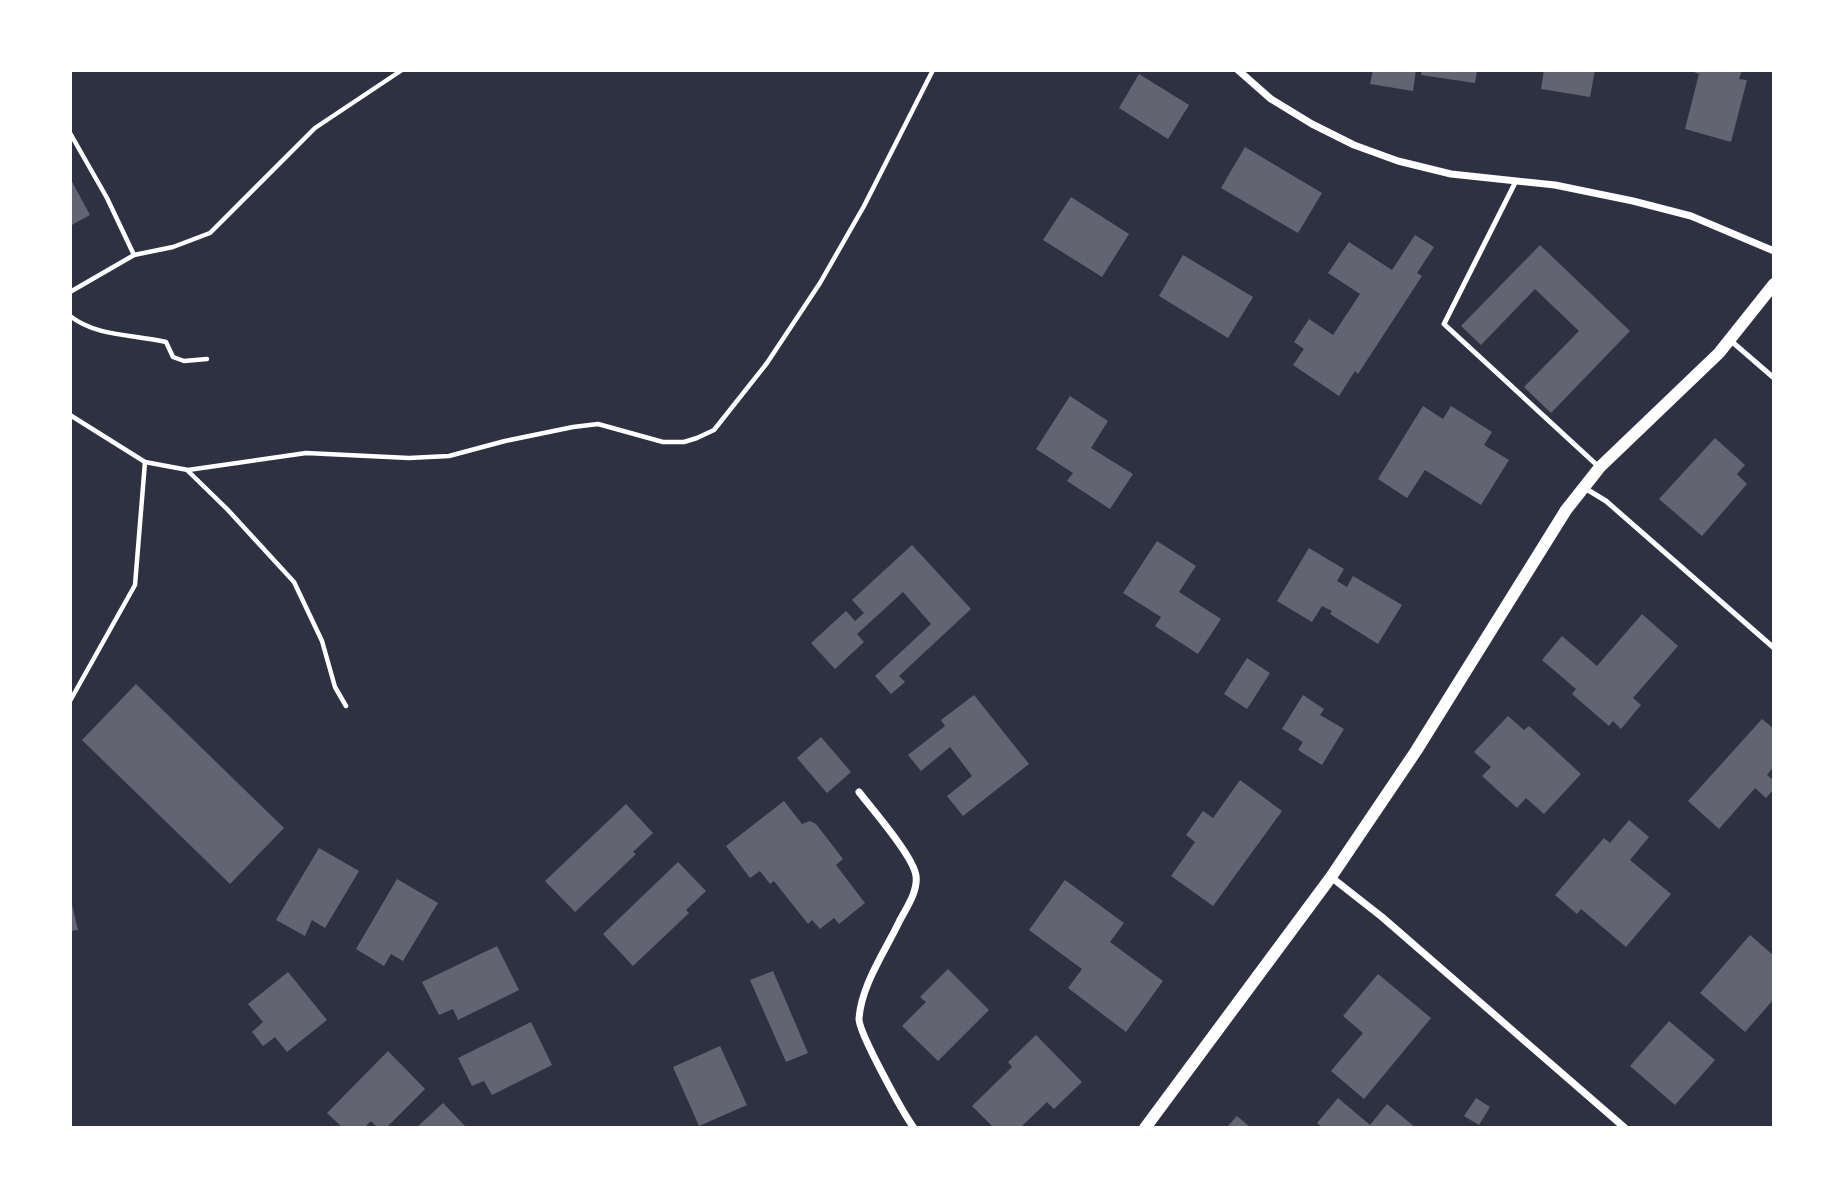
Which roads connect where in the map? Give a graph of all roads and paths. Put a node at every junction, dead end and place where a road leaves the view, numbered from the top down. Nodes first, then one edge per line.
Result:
1 (402, 70) edge
2 (933, 70) edge
3 (1238, 70) edge
4 (70, 133) edge
5 (1516, 181) junction
6 (1774, 251) edge
7 (134, 255) junction
8 (1774, 284) edge
9 (70, 292) edge
10 (70, 316) edge
11 (1730, 340) junction
12 (207, 359) dead end
13 (1774, 378) edge
14 (70, 415) edge
15 (145, 462) junction
16 (1600, 467) junction
17 (188, 470) junction
18 (1584, 487) junction
19 (1774, 648) edge
20 (70, 701) edge
21 (346, 706) dead end
22 (859, 792) dead end
23 (1331, 877) junction
24 (914, 1128) edge
25 (1145, 1128) edge
26 (1625, 1128) edge

1 - 7 path
2 - 17 path
3 - 5 street
4 - 7 path
5 - 6 street
5 - 16 lane
7 - 9 path
8 - 11 street
10 - 12 path
11 - 13 lane
11 - 16 street
14 - 15 path
15 - 17 path
15 - 20 path
16 - 18 street
17 - 21 path
18 - 19 lane
18 - 23 street
22 - 24 street
23 - 25 street
23 - 26 street

